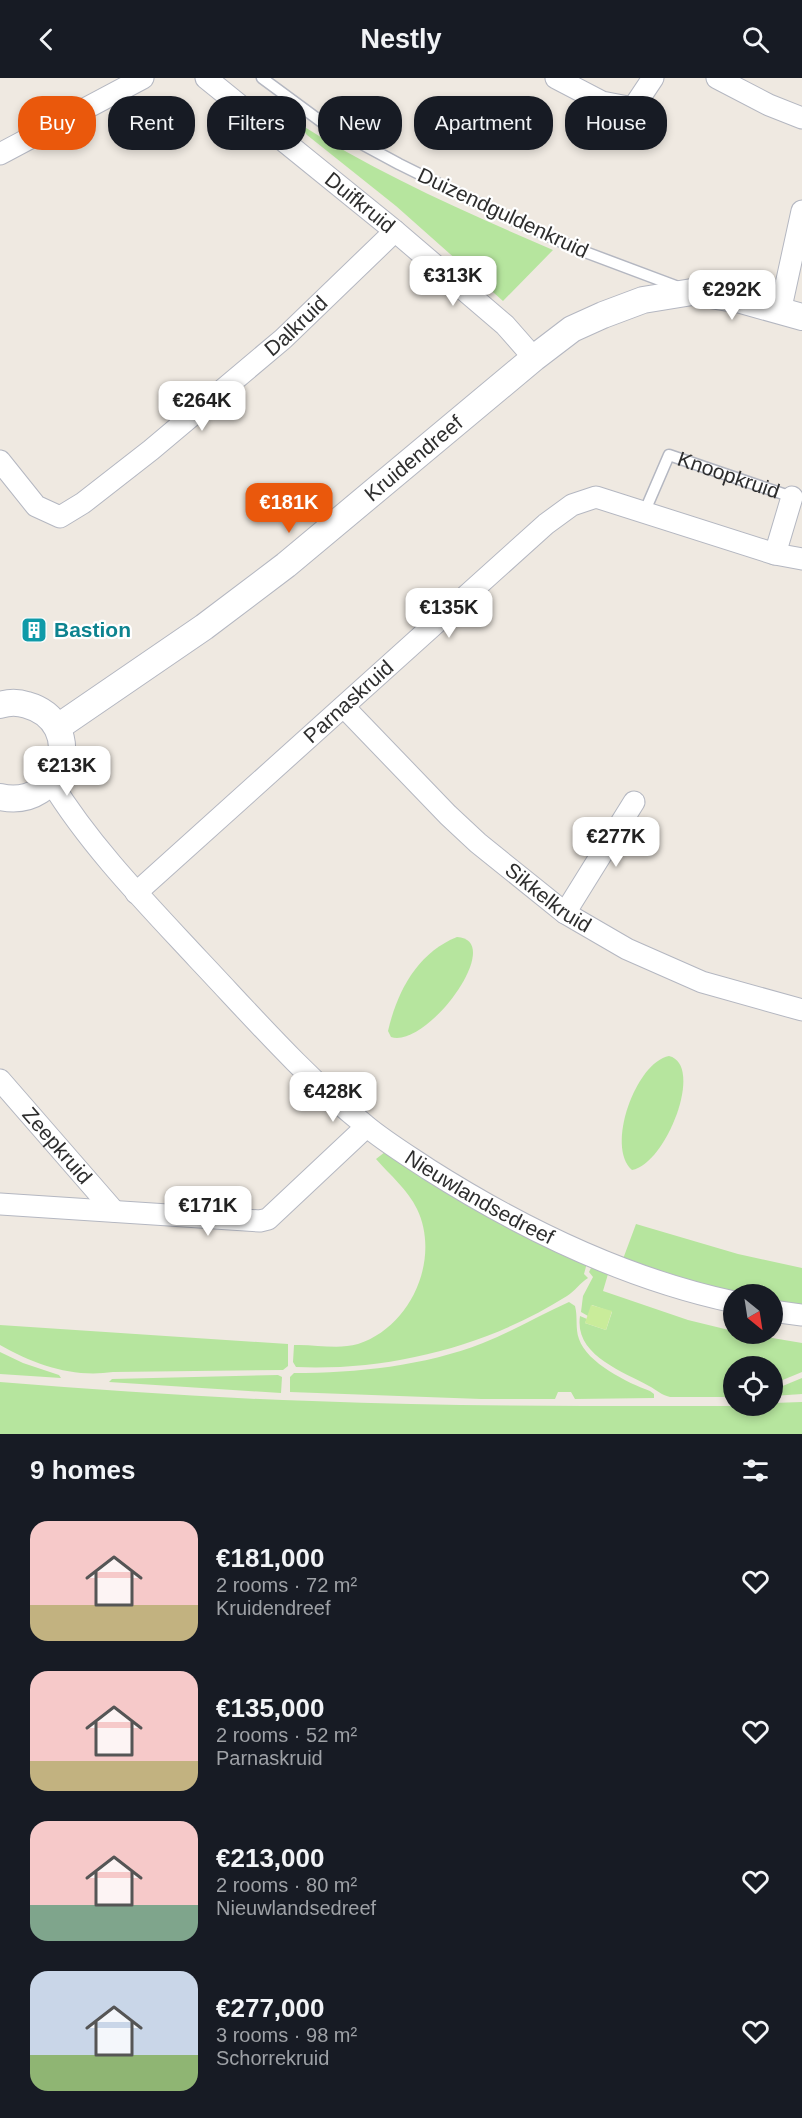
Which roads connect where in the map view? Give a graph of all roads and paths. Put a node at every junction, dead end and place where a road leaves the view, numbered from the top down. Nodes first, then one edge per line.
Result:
1 (143, 78) edge
2 (206, 78) edge
3 (262, 78) edge
4 (556, 78) edge
5 (653, 78) edge
6 (717, 78) edge
7 (802, 118) edge
8 (0, 154) edge
9 (802, 211) edge
10 (395, 231) junction
11 (796, 261) edge
12 (692, 292) junction
13 (791, 314) edge
14 (534, 358) junction
15 (0, 460) edge
16 (792, 497) joint
17 (644, 513) junction
18 (775, 554) junction
19 (802, 559) edge
20 (0, 705) edge
21 (344, 707) junction
22 (58, 727) junction
23 (51, 782) junction
24 (0, 797) edge
25 (634, 802) dead end
26 (136, 893) junction
27 (565, 914) junction
28 (802, 1010) edge
29 (0, 1080) edge
30 (366, 1127) junction
31 (0, 1204) edge
32 (114, 1211) junction
33 (723, 1299) edge
34 (783, 1312) edge
35 (802, 1315) edge

1 - 8 street
2 - 10 street, Duifkruid
3 - 12 lane, Duizendguldenkruid
4 - 5 street
6 - 7 street
9 - 11 street
10 - 14 street, Duifkruid
10 - 15 street, Dalkruid
11 - 13 street
12 - 13 street, Kruidendreef
12 - 14 street, Kruidendreef
14 - 22 street, Kruidendreef
16 - 17 lane, Knoopkruid
16 - 18 street, Knoopkruid
17 - 18 street, Parnaskruid
17 - 21 street, Parnaskruid
18 - 19 street, Parnaskruid
20 - 22 street
21 - 26 street, Parnaskruid
21 - 27 street, Sikkelkruid
22 - 23 street
23 - 24 street
23 - 26 street, Nieuwlandsedreef
25 - 27 street
26 - 30 street, Nieuwlandsedreef
27 - 28 street, Sikkelkruid
29 - 32 street, Zeepkruid
30 - 32 street, Zeepkruid
30 - 33 street, Nieuwlandsedreef
31 - 32 street, Zeepkruid
34 - 35 street

